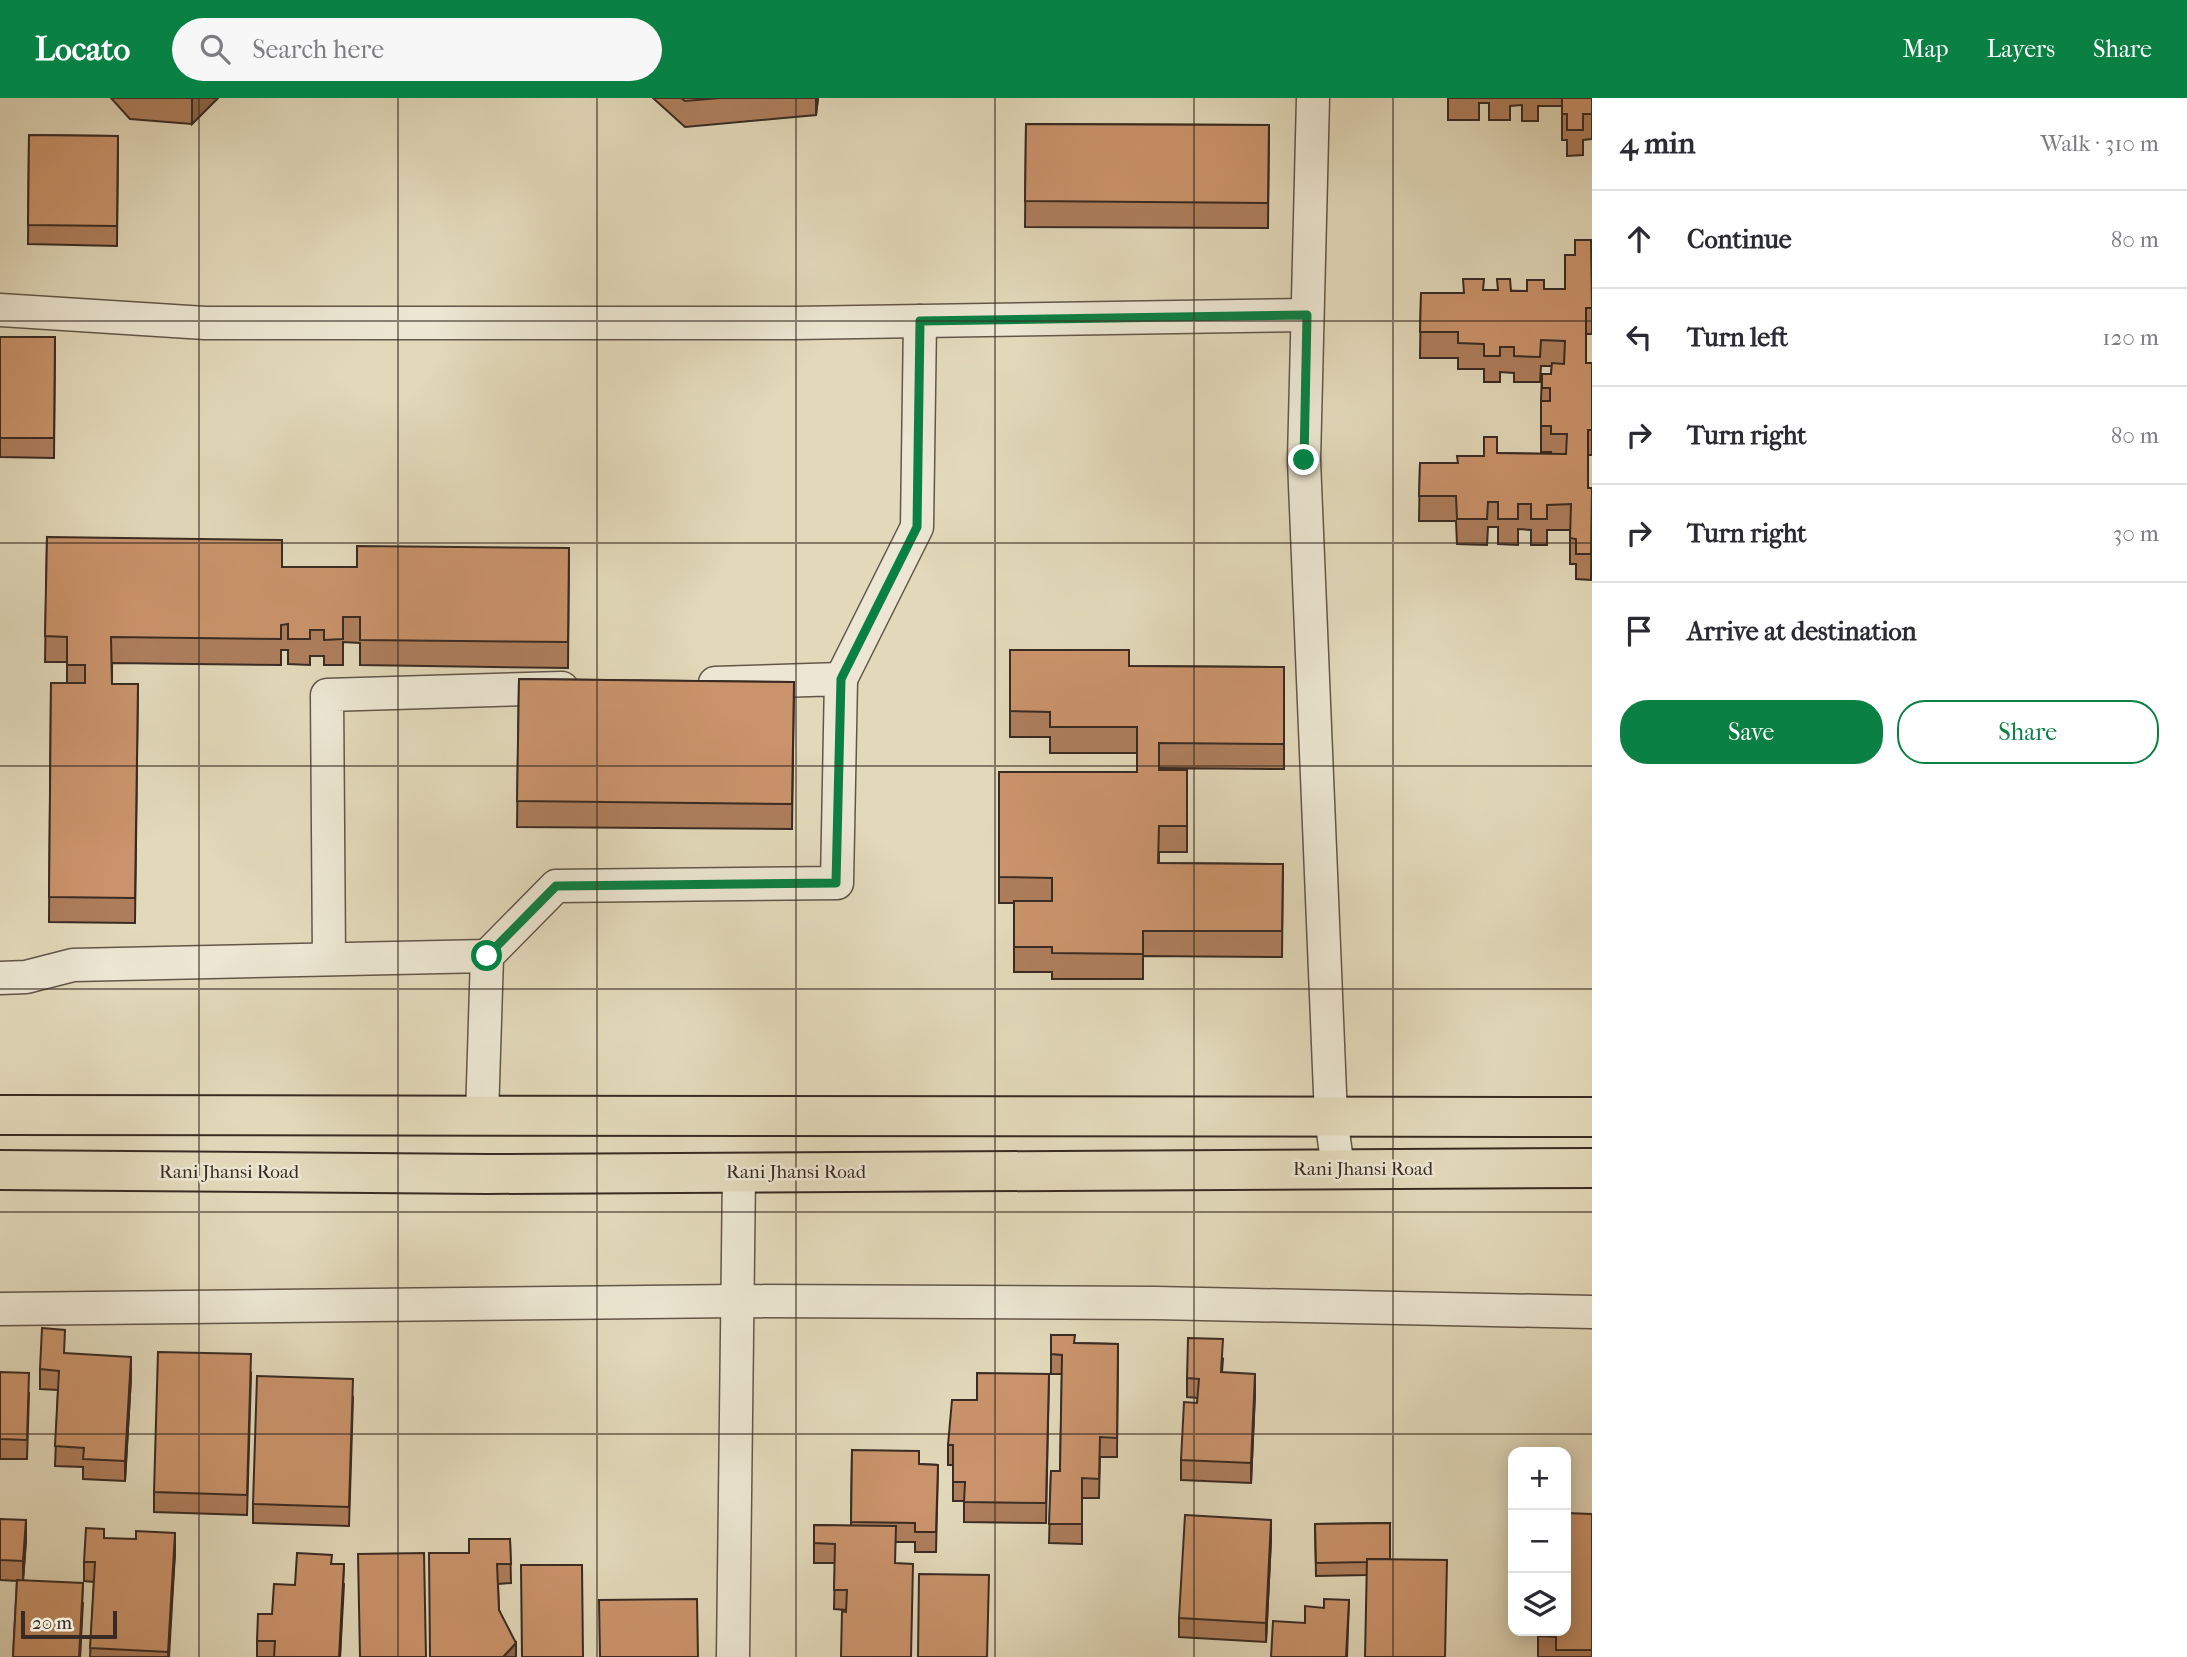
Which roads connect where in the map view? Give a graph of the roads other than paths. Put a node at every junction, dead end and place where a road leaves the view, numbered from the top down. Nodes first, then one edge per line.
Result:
1 (1312, 98) edge
2 (0, 310) edge
3 (1307, 315) junction
4 (920, 321) junction
5 (841, 679) junction
6 (689, 684) edge
7 (591, 687) edge
8 (487, 956) junction
9 (329, 959) junction
10 (0, 978) edge
11 (0, 1115) edge
12 (482, 1116) junction
13 (737, 1116) junction
14 (1331, 1117) junction
15 (1592, 1117) edge
16 (1592, 1168) edge
17 (0, 1170) edge
18 (1338, 1170) junction
19 (738, 1172) junction
20 (487, 1174) junction
21 (737, 1301) junction
22 (0, 1309) edge
23 (1592, 1312) edge
24 (733, 1657) edge

1 - 3 street
2 - 4 street
3 - 4 street
3 - 14 street
4 - 5 street
5 - 6 street
5 - 8 street
7 - 9 street
8 - 9 street
8 - 12 street
9 - 10 street
11 - 12 highway
12 - 13 highway
12 - 20 highway
13 - 14 highway
13 - 19 highway
14 - 15 highway
14 - 18 street
16 - 18 highway, Rani Jhansi Road
17 - 20 highway, Rani Jhansi Road
18 - 19 highway, Rani Jhansi Road
19 - 20 highway, Rani Jhansi Road
19 - 21 street
21 - 22 street
21 - 23 street
21 - 24 street

